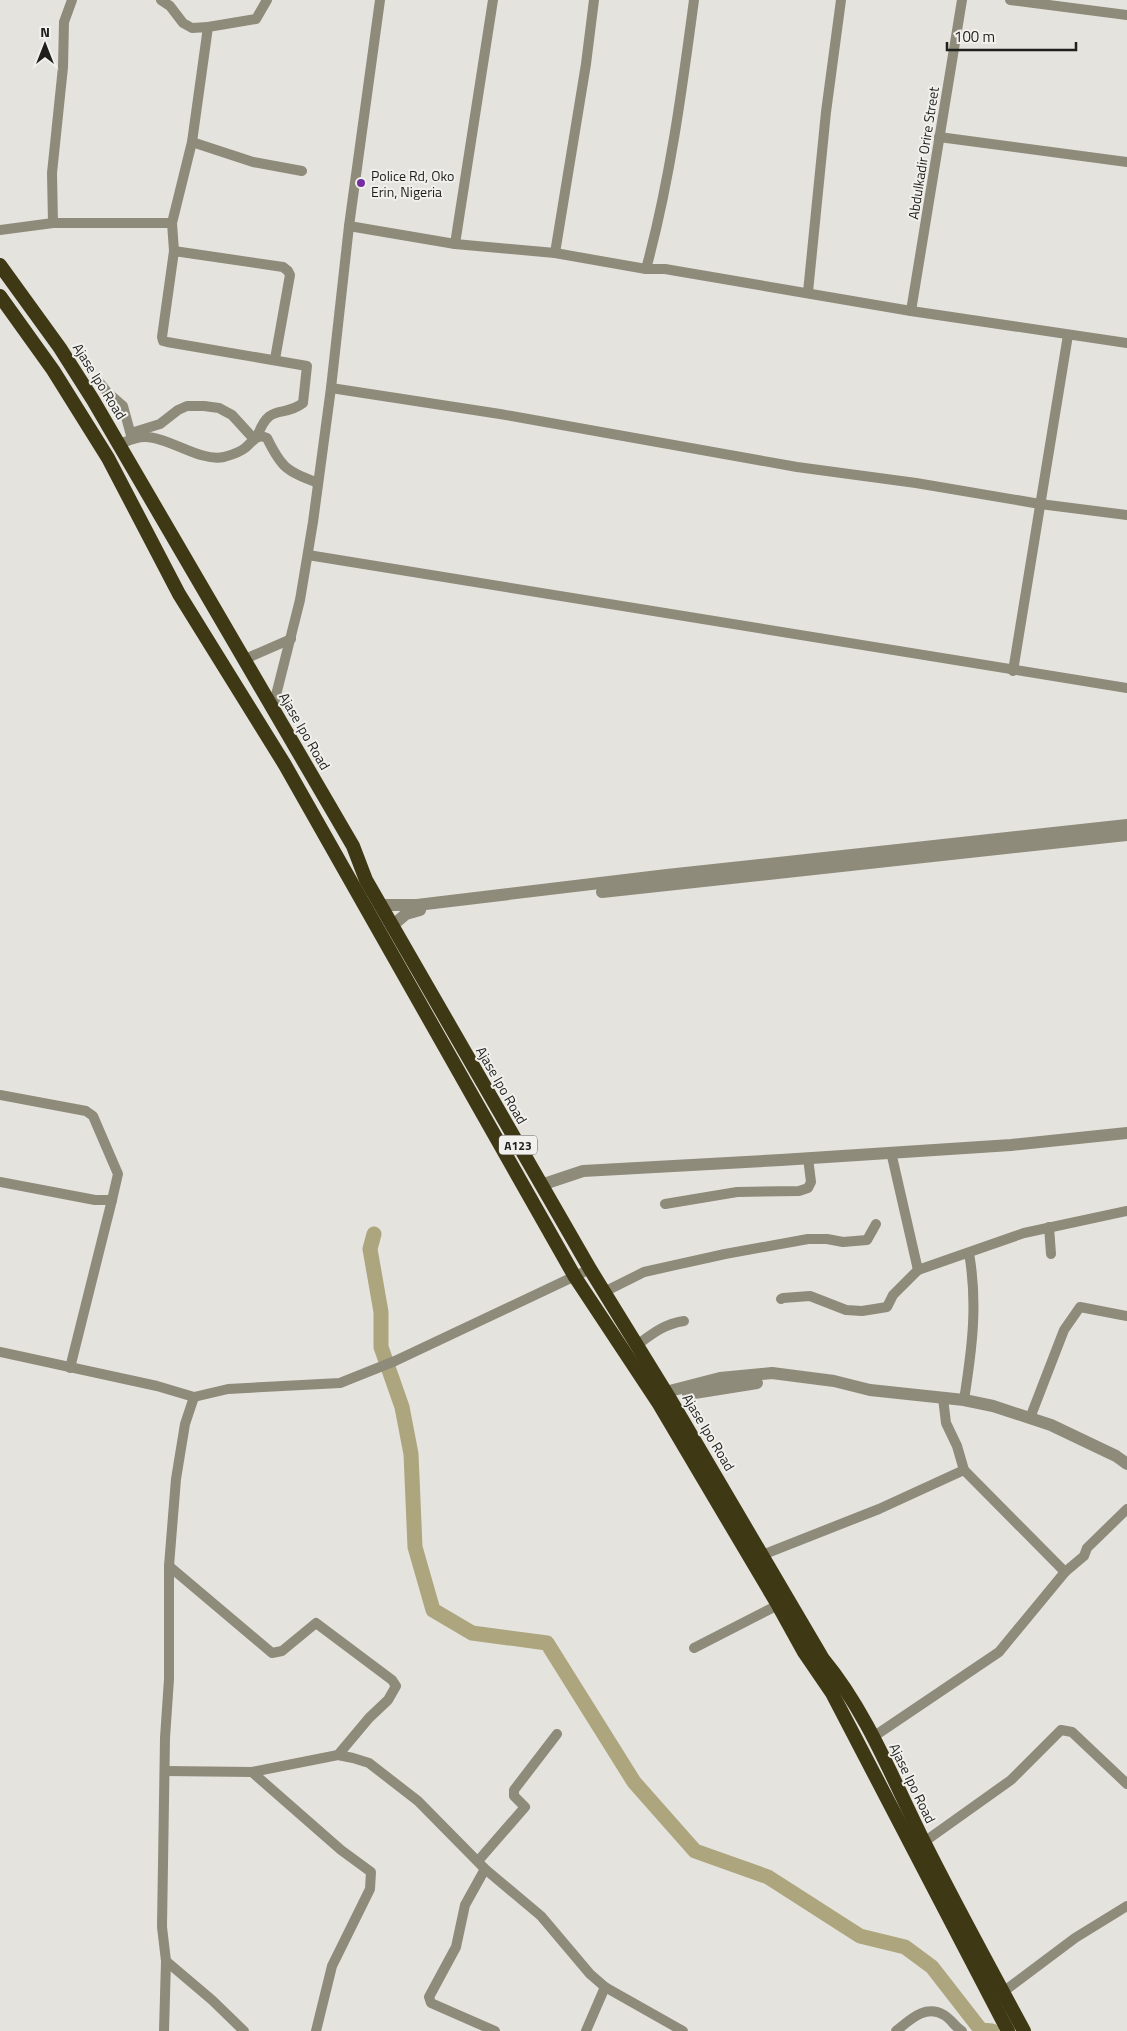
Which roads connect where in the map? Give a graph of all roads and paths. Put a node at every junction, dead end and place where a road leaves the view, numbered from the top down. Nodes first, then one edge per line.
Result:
1 (72, 0) edge
2 (160, 0) edge
3 (267, 0) edge
4 (380, 0) edge
5 (493, 0) edge
6 (594, 0) edge
7 (694, 0) edge
8 (841, 0) edge
9 (962, 0) edge
10 (1010, 0) edge
11 (1127, 15) edge
12 (208, 27) junction
13 (939, 137) junction
14 (192, 142) junction
15 (1127, 162) edge
16 (302, 171) dead end
17 (53, 223) junction
18 (172, 223) junction
19 (349, 226) junction
20 (0, 230) edge
21 (455, 244) junction
22 (174, 251) junction
23 (556, 253) junction
24 (0, 265) edge
25 (646, 269) junction
26 (808, 292) junction
27 (0, 296) edge
28 (911, 311) junction
29 (1068, 335) junction
30 (1127, 343) edge
31 (60, 348) junction
32 (45, 358) junction
33 (275, 359) junction
34 (100, 383) dead end
35 (331, 388) junction
36 (256, 438) junction
37 (127, 439) junction
38 (318, 483) junction
39 (1040, 504) junction
40 (1127, 515) edge
41 (308, 556) junction
42 (291, 639) junction
43 (245, 659) junction
44 (1013, 671) junction
45 (1127, 688) edge
46 (273, 707) junction
47 (1127, 825) edge
48 (1127, 834) edge
49 (382, 905) junction
50 (393, 925) junction
51 (0, 1095) edge
52 (1127, 1133) edge
53 (890, 1152) junction
54 (808, 1158) junction
55 (0, 1182) edge
56 (541, 1185) junction
57 (112, 1200) junction
58 (665, 1204) dead end
59 (1127, 1211) edge
60 (876, 1224) dead end
61 (1049, 1227) junction
62 (969, 1253) junction
63 (1051, 1254) dead end
64 (590, 1269) junction
65 (918, 1270) junction
66 (575, 1277) junction
67 (604, 1292) junction
68 (781, 1299) dead end
69 (1127, 1316) edge
70 (684, 1321) dead end
71 (637, 1345) junction
72 (0, 1352) edge
73 (70, 1368) junction
74 (194, 1397) junction
75 (662, 1397) junction
76 (942, 1398) junction
77 (964, 1400) junction
78 (1030, 1418) junction
79 (1127, 1464) edge
80 (964, 1470) junction
81 (1127, 1509) edge
82 (762, 1555) junction
83 (169, 1566) junction
84 (1065, 1572) junction
85 (778, 1605) junction
86 (694, 1648) dead end
87 (557, 1734) dead end
88 (873, 1738) junction
89 (338, 1755) junction
90 (165, 1771) junction
91 (252, 1772) junction
92 (1127, 1784) edge
93 (906, 1804) junction
94 (892, 1810) junction
95 (924, 1842) junction
96 (482, 1864) junction
97 (1127, 1906) edge
98 (166, 1961) junction
99 (605, 1987) junction
100 (1003, 1992) junction
101 (164, 2031) edge
102 (244, 2031) edge
103 (316, 2031) edge
104 (495, 2031) edge
105 (586, 2031) edge
106 (683, 2031) edge
107 (896, 2031) edge
108 (962, 2031) edge
109 (1008, 2031) edge
110 (1024, 2031) edge

1 - 17 street
2 - 12 street
3 - 12 street
4 - 19 street
5 - 21 street
6 - 23 street
7 - 25 street
8 - 26 street
9 - 13 street, Abdulkadir Orire Street
10 - 11 street
12 - 14 street
13 - 15 street
13 - 28 street, Abdulkadir Orire Street
14 - 16 street
14 - 18 street
17 - 18 street
17 - 20 street
18 - 22 street
19 - 21 street
19 - 35 street
21 - 23 street
22 - 33 street
22 - 33 street
23 - 25 street
24 - 31 highway, Ajase Ipo Road / A123
25 - 26 street
26 - 28 street
27 - 32 highway, Ajase Ipo Road / A123
28 - 29 street
29 - 30 street
29 - 39 street
31 - 32 highway
31 - 37 highway, Ajase Ipo Road / A123
32 - 66 highway, Ajase Ipo Road / A123
33 - 36 street
34 - 37 street
35 - 38 street
35 - 39 street
36 - 37 street
36 - 37 street
36 - 38 street
37 - 43 highway, Ajase Ipo Road / A123
38 - 41 street
39 - 40 street
39 - 44 street
41 - 42 street
41 - 44 street
42 - 43 street
42 - 46 street
43 - 46 highway, Ajase Ipo Road / A123
44 - 45 street
46 - 49 highway, Ajase Ipo Road / A123
47 - 49 street
48 - 50 street
49 - 50 highway, Ajase Ipo Road / A123
50 - 56 highway, Ajase Ipo Road / A123
51 - 57 street
52 - 53 street
53 - 54 street
53 - 65 street
54 - 56 street
54 - 58 street
55 - 57 street
56 - 64 highway, Ajase Ipo Road / A123
57 - 73 street
59 - 61 street
60 - 67 street
61 - 62 street
61 - 63 street
62 - 65 street
62 - 77 street
64 - 66 street
64 - 67 highway, Ajase Ipo Road / A123
65 - 68 street
66 - 74 street
66 - 75 highway, Ajase Ipo Road / A123
67 - 71 highway, Ajase Ipo Road / A123
69 - 78 street
70 - 71 street
71 - 75 highway, Ajase Ipo Road / A123
72 - 73 street
73 - 74 street
74 - 83 street
75 - 76 street
75 - 82 highway, Ajase Ipo Road / A123
75 - 85 highway, Ajase Ipo Road / A123
76 - 77 street
76 - 80 street
77 - 78 street
78 - 79 street
80 - 82 street
80 - 84 street
81 - 84 street
82 - 88 highway, Ajase Ipo Road / A123
83 - 89 street
83 - 90 street
84 - 88 street
85 - 86 street
85 - 94 highway, Ajase Ipo Road / A123
87 - 96 street
88 - 93 highway, Ajase Ipo Road / A123
89 - 91 street
89 - 96 street
90 - 91 street
90 - 98 street
91 - 103 street
92 - 95 street
93 - 94 highway
93 - 95 highway, Ajase Ipo Road / A123
94 - 109 highway, Ajase Ipo Road / A123
95 - 100 highway, Ajase Ipo Road / A123
96 - 99 street
96 - 104 street
97 - 100 street
98 - 101 street
98 - 102 street
99 - 105 street
99 - 106 street
100 - 110 highway, Ajase Ipo Road / A123
107 - 108 street

